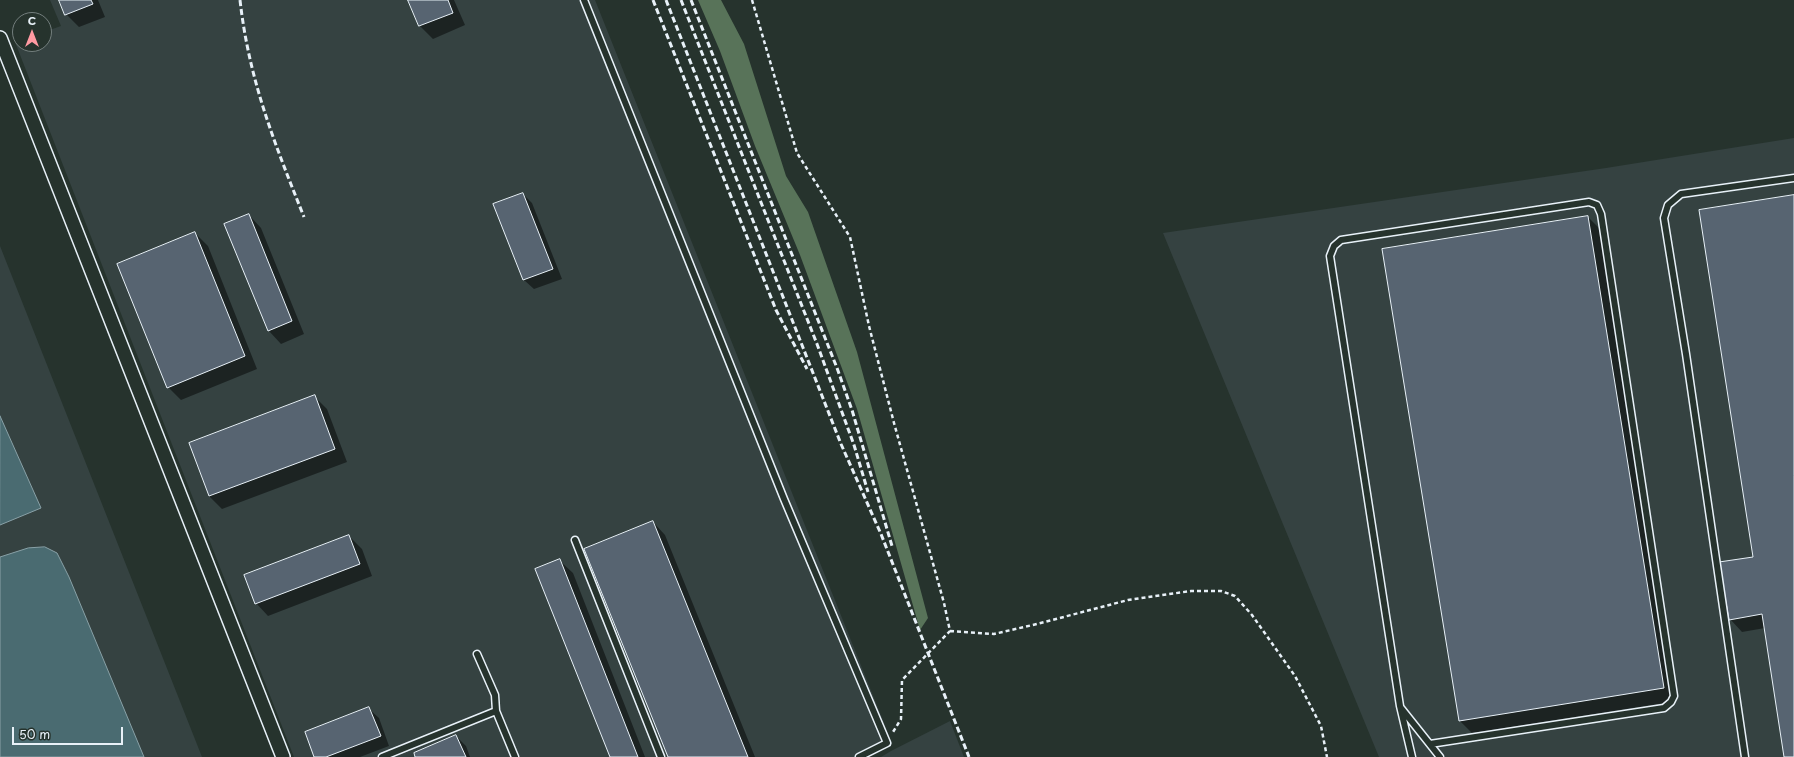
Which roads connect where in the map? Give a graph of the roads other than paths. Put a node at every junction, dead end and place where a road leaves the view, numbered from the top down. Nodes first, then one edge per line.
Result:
1 (584, 0) edge
2 (0, 38) edge
3 (1794, 178) edge
4 (575, 540) dead end
5 (477, 654) dead end
6 (1400, 706) junction
7 (496, 711) junction
8 (1430, 744) junction
9 (283, 757) edge
10 (382, 757) edge
11 (515, 757) edge
12 (661, 757) edge
13 (859, 757) edge
14 (1412, 757) edge
15 (1440, 757) edge
16 (1745, 757) edge

1 - 13 lane
2 - 9 street
3 - 16 lane
4 - 12 lane
5 - 7 lane
6 - 8 lane
6 - 8 lane
6 - 14 lane
7 - 10 lane
7 - 11 lane
8 - 15 lane

